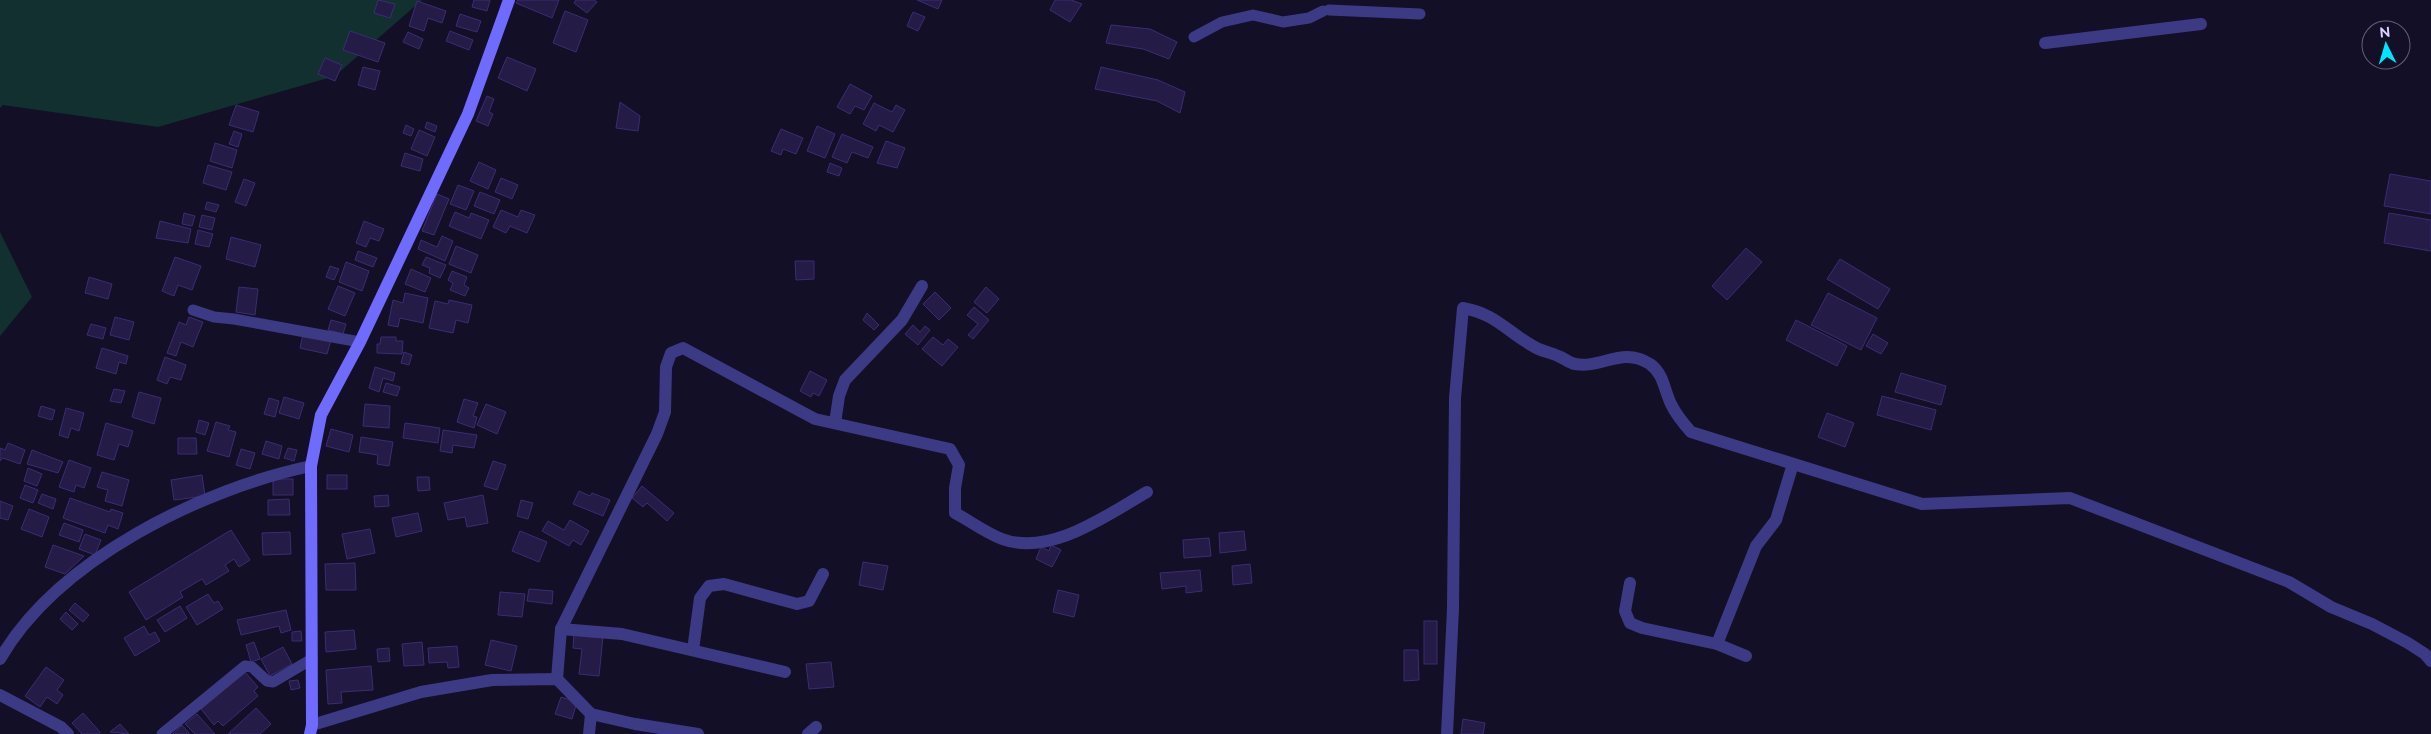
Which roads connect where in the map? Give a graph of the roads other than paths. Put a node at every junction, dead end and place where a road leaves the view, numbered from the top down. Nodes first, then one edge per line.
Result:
1 (508, 0) edge
2 (1420, 14) dead end
3 (2201, 24) dead end
4 (1194, 37) dead end
5 (2045, 43) dead end
6 (922, 286) dead end
7 (193, 310) dead end
8 (360, 342) junction
9 (835, 423) junction
10 (1793, 464) junction
11 (311, 466) junction
12 (1147, 492) dead end
13 (824, 574) dead end
14 (1630, 582) dead end
15 (561, 629) junction
16 (1717, 644) junction
17 (693, 650) junction
18 (1746, 656) dead end
19 (0, 658) edge
20 (312, 659) junction
21 (2431, 662) edge
22 (785, 672) dead end
23 (557, 679) junction
24 (0, 695) edge
25 (591, 714) junction
26 (311, 730) edge
27 (68, 734) edge
28 (162, 734) edge
29 (589, 734) edge
30 (698, 734) edge
31 (1447, 734) edge

1 - 8 main road
2 - 4 lane
3 - 5 street
6 - 9 street
7 - 8 lane
8 - 11 main road
9 - 12 street
9 - 15 street
10 - 16 street
10 - 21 street
10 - 31 street
11 - 19 street
11 - 20 main road
13 - 17 street
14 - 16 street
15 - 17 street
15 - 23 street
16 - 18 street
17 - 22 street
20 - 26 main road
20 - 28 lane
23 - 25 street
23 - 26 street
24 - 27 street
25 - 29 street
25 - 30 street

